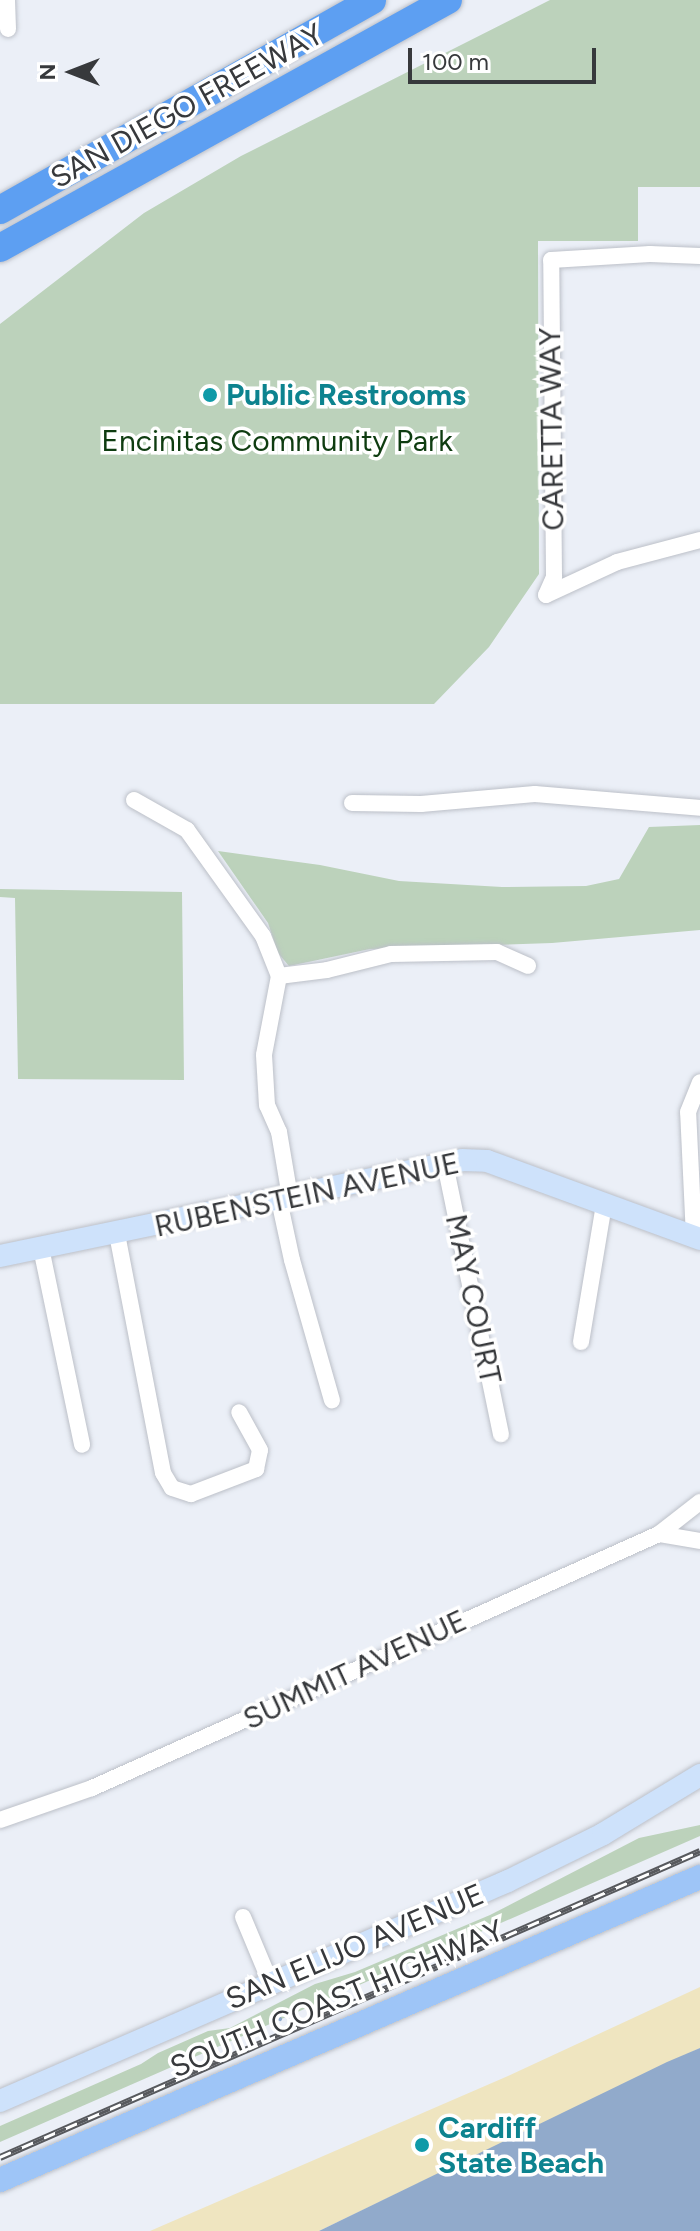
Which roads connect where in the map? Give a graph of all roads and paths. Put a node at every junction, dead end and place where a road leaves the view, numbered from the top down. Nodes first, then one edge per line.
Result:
1 (7, 0) edge
2 (335, 0) edge
3 (372, 0) edge
4 (415, 0) edge
5 (448, 0) edge
6 (8, 29) dead end
7 (0, 190) edge
8 (0, 210) edge
9 (0, 236) edge
10 (0, 248) edge
11 (700, 256) edge
12 (700, 540) edge
13 (134, 800) dead end
14 (352, 803) dead end
15 (700, 808) edge
16 (528, 966) dead end
17 (279, 976) junction
18 (700, 1082) edge
19 (445, 1164) junction
20 (284, 1198) junction
21 (604, 1204) junction
22 (117, 1234) junction
23 (697, 1238) edge
24 (41, 1248) junction
25 (0, 1256) edge
26 (581, 1342) dead end
27 (332, 1400) dead end
28 (239, 1412) dead end
29 (501, 1434) dead end
30 (82, 1445) dead end
31 (700, 1502) edge
32 (659, 1534) junction
33 (700, 1541) edge
34 (700, 1775) edge
35 (0, 1820) edge
36 (700, 1877) edge
37 (243, 1917) dead end
38 (271, 1984) junction
39 (0, 2101) edge
40 (0, 2180) edge

1 - 6 street
2 - 7 highway, SAN DIEGO FREEWAY
3 - 8 highway
4 - 9 highway
5 - 10 highway, SAN DIEGO FREEWAY
11 - 12 street, CARETTA WAY
13 - 17 street
14 - 15 street
16 - 17 street
17 - 20 street
18 - 23 street
19 - 20 main road, RUBENSTEIN AVENUE
19 - 21 main road, RUBENSTEIN AVENUE
19 - 29 street, MAY COURT
20 - 22 main road, RUBENSTEIN AVENUE
20 - 27 street
21 - 23 main road, RUBENSTEIN AVENUE
21 - 26 street
22 - 24 main road, RUBENSTEIN AVENUE
22 - 28 street
24 - 25 main road, RUBENSTEIN AVENUE
24 - 30 street
31 - 32 street, SUMMIT AVENUE
32 - 33 street
32 - 35 street, SUMMIT AVENUE
34 - 38 main road, SAN ELIJO AVENUE
36 - 40 main road, SOUTH COAST HIGHWAY
37 - 38 street
38 - 39 main road, SAN ELIJO AVENUE

